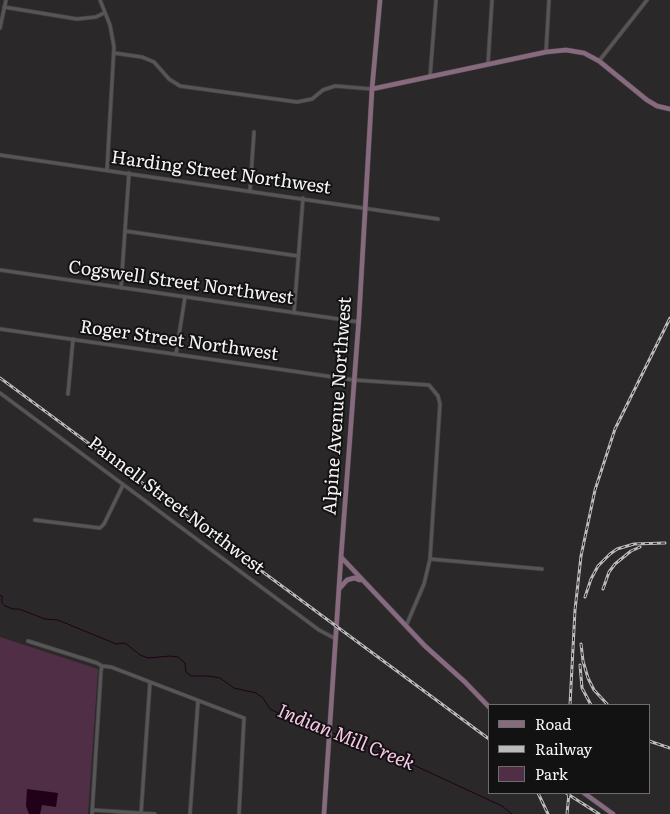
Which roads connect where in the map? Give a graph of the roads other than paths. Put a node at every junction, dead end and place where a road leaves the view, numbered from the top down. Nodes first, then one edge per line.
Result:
1 (6, 0) edge
2 (100, 0) edge
3 (380, 0) edge
4 (436, 0) edge
5 (492, 0) edge
6 (549, 0) edge
7 (647, 0) edge
8 (4, 7) junction
9 (104, 13) junction
10 (0, 28) edge
11 (546, 52) junction
12 (114, 53) junction
13 (599, 61) junction
14 (488, 65) junction
15 (430, 78) junction
16 (372, 88) junction
17 (670, 109) edge
18 (254, 132) dead end
19 (0, 155) edge
20 (107, 170) junction
21 (129, 173) junction
22 (250, 191) junction
23 (302, 198) junction
24 (366, 208) junction
25 (438, 219) dead end
26 (125, 231) junction
27 (298, 256) junction
28 (0, 270) edge
29 (121, 288) junction
30 (185, 298) junction
31 (294, 314) junction
32 (359, 322) junction
33 (0, 328) edge
34 (73, 339) junction
35 (176, 354) junction
36 (354, 380) junction
37 (0, 394) edge
38 (68, 394) dead end
39 (123, 485) junction
40 (35, 520) dead end
41 (341, 557) junction
42 (430, 560) junction
43 (542, 569) dead end
44 (365, 582) junction
45 (339, 589) junction
46 (406, 626) junction
47 (336, 639) junction
48 (28, 641) dead end
49 (102, 666) junction
50 (150, 682) junction
51 (198, 701) junction
52 (488, 706) edge
53 (585, 794) edge
54 (92, 812) edge
55 (141, 814) edge
56 (155, 814) edge
57 (190, 814) edge
58 (239, 814) edge
59 (324, 814) edge
60 (613, 814) edge

1 - 8 street
2 - 9 street
3 - 16 main road, Alpine Avenue Northwest
4 - 15 street
5 - 14 street
6 - 11 street
7 - 13 street
8 - 9 street
8 - 10 street
9 - 12 street
11 - 13 main road
11 - 14 main road
12 - 16 street
12 - 20 street
13 - 17 main road
14 - 15 main road
15 - 16 main road
16 - 24 main road, Alpine Avenue Northwest
18 - 22 street
19 - 20 street, Harding Street Northwest
20 - 21 street, Harding Street Northwest
21 - 22 street, Harding Street Northwest
21 - 26 street
22 - 23 street, Harding Street Northwest
23 - 24 street, Harding Street Northwest
23 - 27 street
24 - 25 street, Harding Street Northwest
24 - 32 main road, Alpine Avenue Northwest
26 - 27 street
26 - 29 street
27 - 31 street
28 - 29 street, Cogswell Street Northwest
29 - 30 street, Cogswell Street Northwest
30 - 31 street, Cogswell Street Northwest
30 - 35 street
31 - 32 street, Cogswell Street Northwest
32 - 36 main road, Alpine Avenue Northwest
33 - 34 street, Roger Street Northwest
34 - 35 street, Roger Street Northwest
34 - 38 street
35 - 36 street, Roger Street Northwest
36 - 41 main road, Alpine Avenue Northwest
36 - 42 street, Roger Street Northwest
37 - 39 street, Pannell Street Northwest
39 - 40 street
39 - 47 street, Pannell Street Northwest
41 - 44 main road
41 - 45 main road, Alpine Avenue Northwest
42 - 43 street
42 - 46 street, Roger Street Northwest
44 - 45 main road
44 - 46 main road
45 - 47 main road, Alpine Avenue Northwest
46 - 52 main road
47 - 59 main road, Alpine Avenue Northwest
48 - 49 street
49 - 50 street
49 - 54 street
50 - 51 street
50 - 55 street
51 - 57 street
51 - 58 street
53 - 60 main road
54 - 55 street
55 - 56 street

